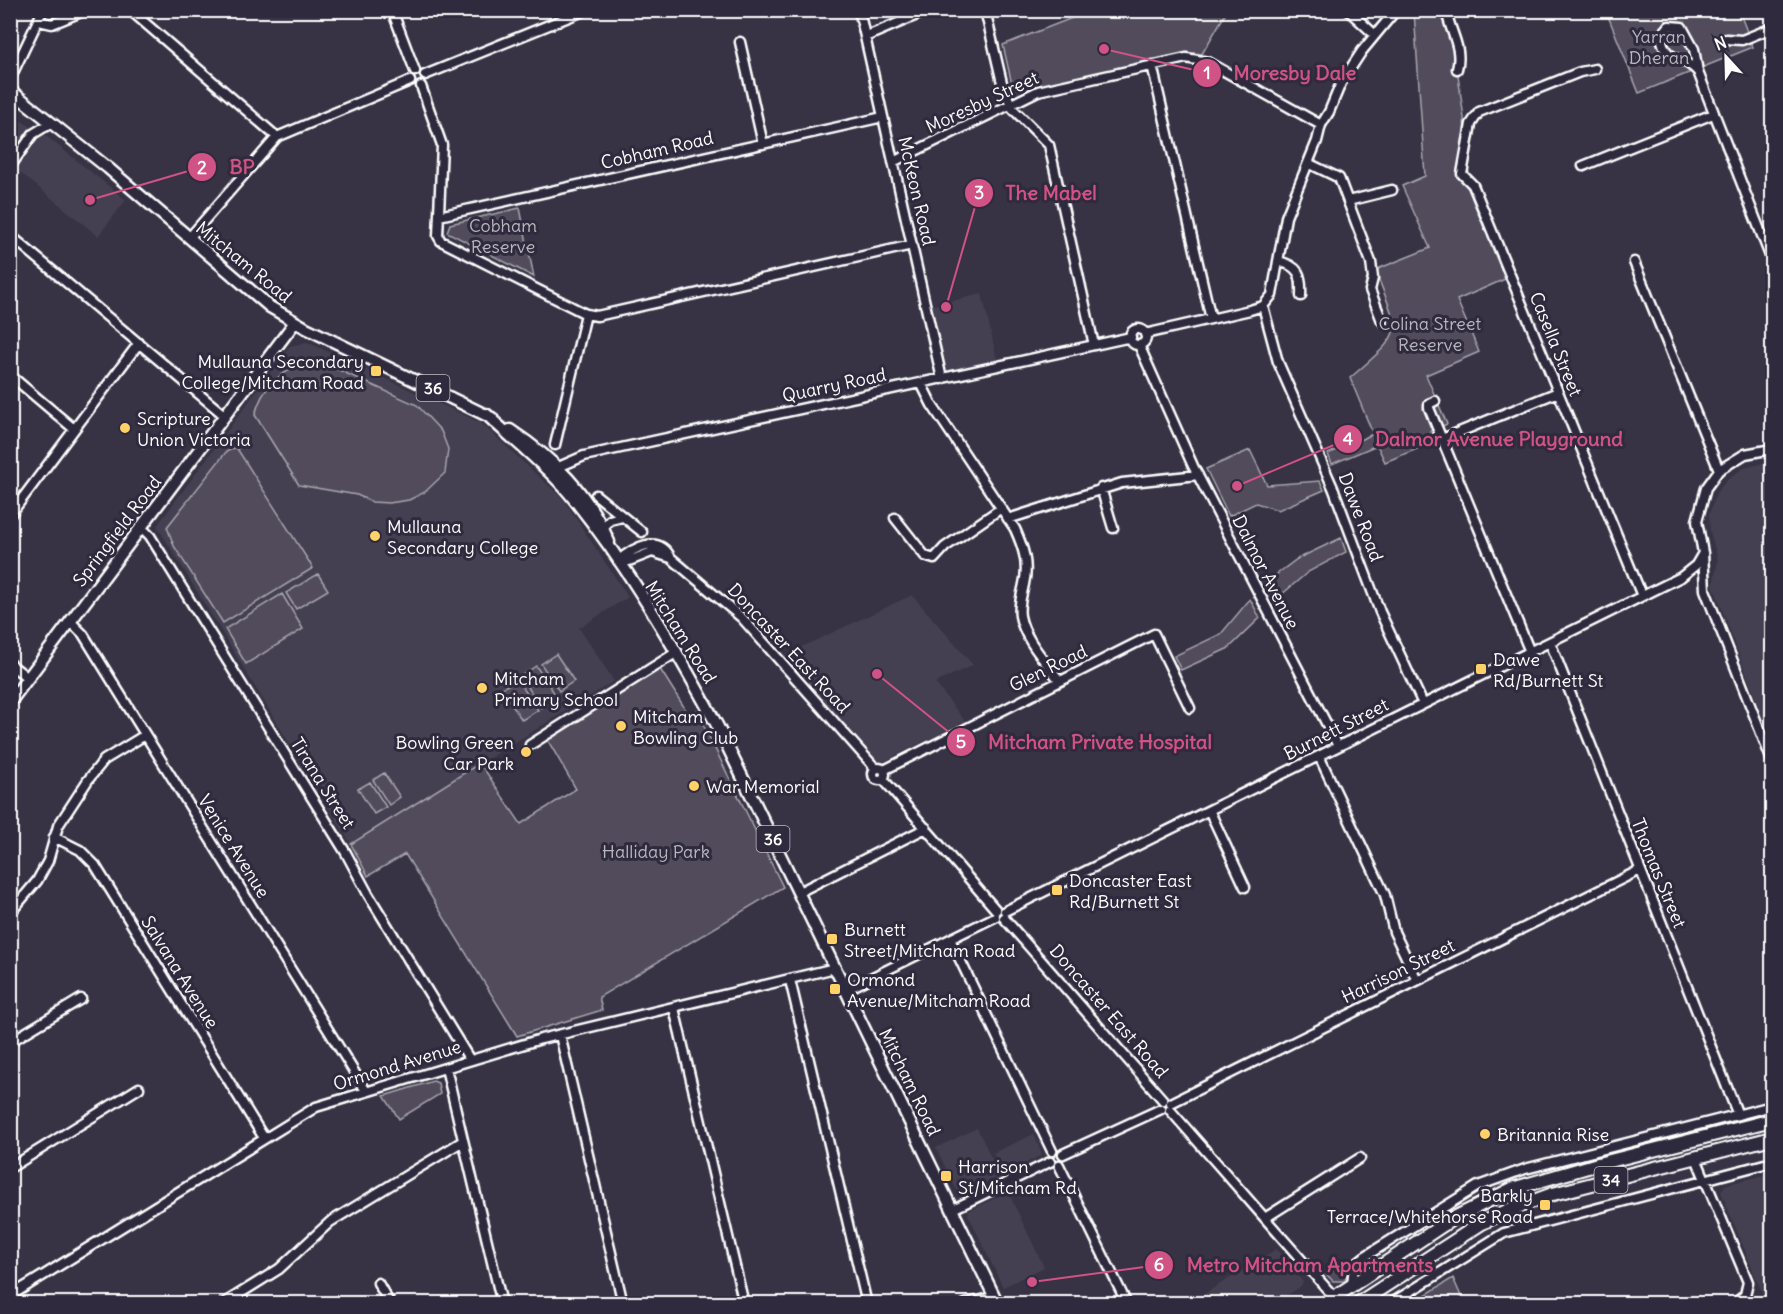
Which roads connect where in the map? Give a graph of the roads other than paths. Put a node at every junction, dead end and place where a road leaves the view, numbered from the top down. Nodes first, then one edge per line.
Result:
1 (43, 10) edge
2 (86, 10) edge
3 (130, 10) edge
4 (392, 10) edge
5 (586, 10) edge
6 (859, 10) edge
7 (929, 10) edge
8 (985, 10) edge
9 (1348, 10) edge
10 (1396, 10) edge
11 (1446, 10) edge
12 (39, 21) junction
13 (1773, 28) edge
14 (1375, 35) junction
15 (865, 37) junction
16 (1726, 39) dead end
17 (740, 42) dead end
18 (22, 55) junction
19 (10, 63) edge
20 (1152, 65) junction
21 (1457, 69) dead end
22 (1595, 69) dead end
23 (414, 71) junction
24 (1698, 72) junction
25 (425, 75) junction
26 (10, 79) edge
27 (410, 81) junction
28 (421, 86) junction
29 (10, 90) edge
30 (1011, 103) junction
31 (1713, 114) junction
32 (883, 117) junction
33 (51, 123) junction
34 (1320, 125) junction
35 (277, 137) junction
36 (762, 144) junction
37 (893, 162) junction
38 (1308, 163) junction
39 (1583, 166) dead end
40 (10, 167) edge
41 (1392, 190) dead end
42 (1348, 201) junction
43 (439, 216) junction
44 (10, 235) edge
45 (189, 238) junction
46 (912, 245) junction
47 (1278, 261) junction
48 (1773, 261) edge
49 (1634, 262) dead end
50 (1301, 296) dead end
51 (1263, 306) junction
52 (586, 314) junction
53 (1210, 319) junction
54 (1382, 321) dead end
55 (295, 322) junction
56 (1145, 334) junction
57 (1131, 337) junction
58 (139, 343) junction
59 (1094, 345) junction
60 (1139, 345) junction
61 (10, 375) edge
62 (942, 379) junction
63 (921, 383) junction
64 (1558, 392) junction
65 (1435, 401) dead end
66 (486, 414) junction
67 (224, 415) junction
68 (74, 429) junction
69 (1442, 439) junction
70 (555, 445) dead end
71 (1773, 449) edge
72 (558, 465) junction
73 (1719, 470) junction
74 (549, 474) junction
75 (1198, 475) junction
76 (1101, 488) junction
77 (596, 495) dead end
78 (1000, 509) junction
79 (10, 515) edge
80 (622, 517) junction
81 (895, 518) dead end
82 (1008, 519) junction
83 (141, 527) junction
84 (603, 528) junction
85 (1113, 528) dead end
86 (642, 532) dead end
87 (1703, 553) junction
88 (618, 561) junction
89 (1681, 577) junction
90 (1703, 581) junction
91 (1642, 596) junction
92 (70, 621) junction
93 (1550, 642) junction
94 (677, 652) junction
95 (1530, 652) junction
96 (10, 664) edge
97 (28, 678) junction
98 (1059, 680) junction
99 (10, 702) edge
100 (1423, 704) junction
101 (1190, 708) dead end
102 (145, 735) junction
103 (530, 745) dead end
104 (1338, 746) junction
105 (1319, 756) junction
106 (1773, 760) edge
107 (881, 773) junction
108 (1210, 812) junction
109 (926, 828) junction
110 (54, 837) junction
111 (1640, 870) junction
112 (1245, 887) dead end
113 (799, 892) junction
114 (10, 913) edge
115 (1000, 914) junction
116 (950, 939) junction
117 (835, 968) junction
118 (790, 980) junction
119 (1417, 980) junction
120 (846, 990) junction
121 (81, 999) dead end
122 (674, 1008) junction
123 (560, 1035) junction
124 (10, 1042) edge
125 (470, 1060) junction
126 (446, 1068) junction
127 (139, 1088) dead end
128 (366, 1091) junction
129 (1166, 1105) junction
130 (1773, 1106) edge
131 (1738, 1115) junction
132 (1773, 1120) edge
133 (264, 1138) junction
134 (1773, 1138) edge
135 (464, 1142) junction
136 (1052, 1151) junction
137 (1063, 1154) junction
138 (1360, 1158) dead end
139 (1696, 1158) junction
140 (1773, 1162) edge
141 (1054, 1163) junction
142 (10, 1168) edge
143 (1706, 1179) junction
144 (953, 1209) junction
145 (1265, 1218) junction
146 (378, 1283) dead end
147 (1352, 1285) junction
148 (10, 1296) edge
149 (996, 1300) edge
150 (1333, 1301) edge
151 (968, 1303) edge
152 (223, 1304) edge
153 (390, 1304) edge
154 (502, 1304) edge
155 (623, 1304) edge
156 (744, 1304) edge
157 (867, 1304) edge
158 (1126, 1304) edge
159 (1357, 1304) edge
160 (1390, 1304) edge
161 (1734, 1304) edge

1 - 12 street
2 - 12 street
3 - 35 street
4 - 23 street
5 - 25 street
6 - 15 street, McKeon Road
7 - 15 street
8 - 30 street
9 - 14 street
10 - 14 street
11 - 21 street
12 - 18 street
13 - 16 street
14 - 34 street
15 - 32 street, McKeon Road
17 - 36 street
18 - 19 street
18 - 26 street
20 - 30 street, Moresby Street
20 - 34 street, Moresby Street
20 - 53 street
22 - 64 street, Casella Street
23 - 25 street
23 - 27 street
24 - 24 street
24 - 31 street
25 - 28 street
27 - 28 street
27 - 35 street
28 - 43 street
29 - 33 main road, Mitcham Road / 36
30 - 37 street, Moresby Street
30 - 59 street
31 - 39 street
31 - 48 street
32 - 36 street, Cobham Road
32 - 37 street, McKeon Road
33 - 40 street
33 - 45 main road, Mitcham Road / 36
34 - 38 street
35 - 45 street
36 - 43 street, Cobham Road
37 - 46 street, McKeon Road
38 - 42 street
38 - 47 street
41 - 42 street
42 - 54 street
43 - 52 street
44 - 58 street
45 - 55 main road, Mitcham Road / 36
46 - 52 street
46 - 62 street, McKeon Road
47 - 50 street
47 - 51 street
49 - 73 street
51 - 53 street, Quarry Road
51 - 100 street, Dawe Road
52 - 70 street
53 - 56 street, Quarry Road
55 - 66 main road, Mitcham Road / 36
55 - 67 main road, Springfield Road
56 - 57 street, Quarry Road
56 - 60 street
57 - 59 street, Quarry Road
57 - 60 street
58 - 67 street
58 - 68 street
59 - 62 street, Quarry Road
60 - 75 street, Dalmor Avenue
61 - 68 street
62 - 63 street, Quarry Road
63 - 72 street, Quarry Road
63 - 78 street
64 - 69 street
64 - 91 street, Casella Street
65 - 69 street
66 - 72 main road, Mitcham Road / 36
66 - 74 main road, Mitcham Road / 36
67 - 83 main road, Springfield Road
68 - 79 street
69 - 95 street
71 - 73 street
72 - 74 street, Quarry Road
72 - 84 main road, Mitcham Road / 36
73 - 87 street
74 - 88 main road, Mitcham Road / 36
75 - 76 street
75 - 104 street, Dalmor Avenue
76 - 82 street
76 - 85 street
77 - 80 street
78 - 81 street
78 - 82 street
80 - 84 street
80 - 86 street
82 - 98 street
83 - 92 main road, Springfield Road
83 - 125 street, Tirana Street
84 - 88 main road, Mitcham Road / 36
87 - 89 street, Burnett Street
87 - 90 street
88 - 94 main road, Mitcham Road / 36
88 - 107 street, Doncaster East Road
89 - 90 street
89 - 91 street, Burnett Street
90 - 106 street
91 - 93 street, Burnett Street
92 - 97 main road, Springfield Road
92 - 102 street, Venice Avenue
93 - 95 street, Burnett Street
93 - 111 street, Thomas Street
94 - 103 street
94 - 113 main road, Mitcham Road / 36
95 - 100 street, Burnett Street
96 - 97 street
97 - 99 main road, Springfield Road
98 - 101 street, Glen Road
98 - 107 street, Glen Road
100 - 104 street, Burnett Street
102 - 110 street
102 - 128 street, Venice Avenue
104 - 105 street, Burnett Street
105 - 108 street, Burnett Street
105 - 119 street
107 - 109 street, Doncaster East Road
108 - 112 street
108 - 115 street, Burnett Street
109 - 113 street
109 - 115 street, Doncaster East Road
110 - 114 street
110 - 133 street, Salvana Avenue
111 - 119 street, Harrison Street
111 - 131 street, Thomas Street
113 - 117 main road, Mitcham Road / 36
115 - 116 street, Burnett Street
115 - 129 street, Doncaster East Road
116 - 120 street, Burnett Street
116 - 136 street
117 - 118 street, Ormond Avenue
117 - 120 main road, Mitcham Road / 36
118 - 122 street, Ormond Avenue
118 - 157 street
119 - 129 street, Harrison Street
120 - 144 main road, Mitcham Road / 36
121 - 124 street
122 - 123 street, Ormond Avenue
122 - 156 street
123 - 125 street, Ormond Avenue
123 - 155 street
125 - 126 street, Ormond Avenue
126 - 128 street, Ormond Avenue
126 - 135 street
127 - 142 street
128 - 133 street, Ormond Avenue
129 - 137 street, Harrison Street
129 - 145 street, Doncaster East Road
130 - 131 street
131 - 147 street
132 - 147 highway, 34
133 - 148 street, Ormond Avenue
134 - 139 highway, 34
135 - 152 street
135 - 154 street
136 - 137 street
136 - 141 street
137 - 141 street
138 - 145 street
139 - 143 street
139 - 159 highway, 34
140 - 143 street
141 - 144 street
141 - 158 street
143 - 160 street
143 - 161 street
144 - 149 main road, Mitcham Road / 36
145 - 150 street, Doncaster East Road
146 - 153 street
147 - 150 highway, 34
149 - 151 street

